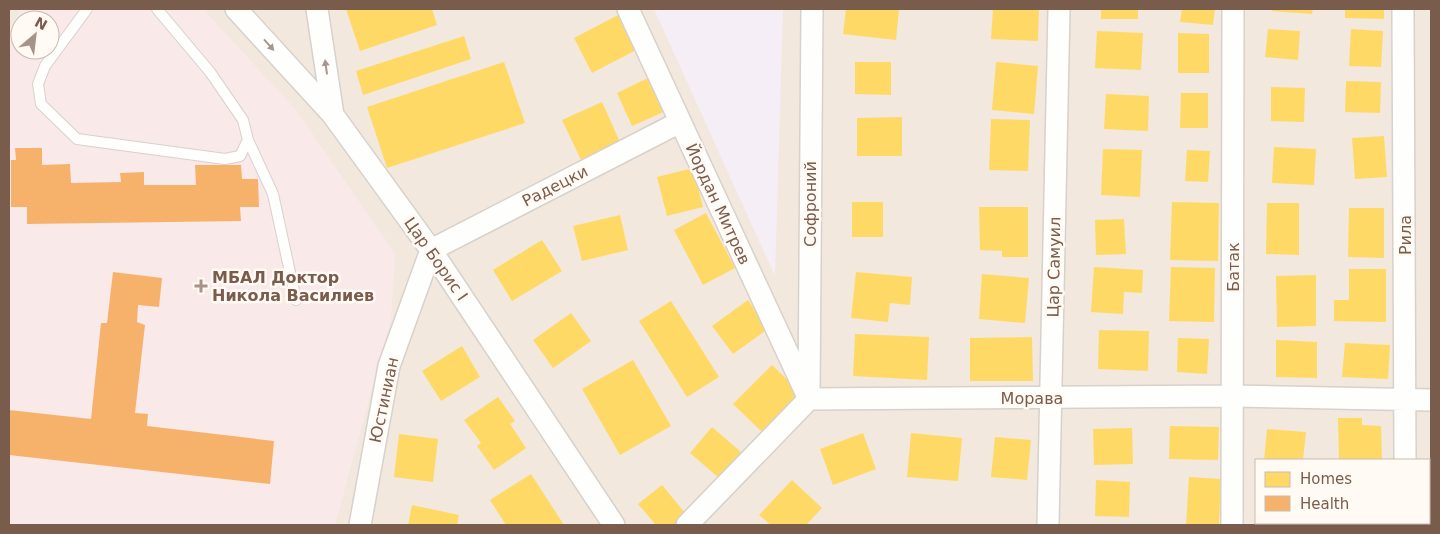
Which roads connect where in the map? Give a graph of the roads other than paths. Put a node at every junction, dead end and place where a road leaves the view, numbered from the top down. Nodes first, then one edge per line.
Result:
1 (87, 9) edge
2 (157, 9) edge
3 (236, 9) edge
4 (318, 9) edge
5 (628, 9) edge
6 (812, 9) edge
7 (1059, 9) edge
8 (1234, 9) edge
9 (1403, 9) edge
10 (333, 115) junction
11 (680, 122) junction
12 (248, 140) junction
13 (431, 250) junction
14 (296, 300) dead end
15 (1233, 396) junction
16 (1052, 398) junction
17 (809, 399) junction
18 (1406, 400) junction
19 (1431, 400) edge
20 (1405, 459) edge
21 (360, 525) edge
22 (614, 525) edge
23 (687, 525) edge
24 (1048, 525) edge
25 (1232, 525) edge

1 - 12 lane
2 - 12 lane
3 -> 10 street, Цар Борис I
10 -> 4 street
5 - 11 street, Йордан Митрев
6 - 17 street, Софроний
7 - 16 street, Цар Самуил
8 - 15 street, Батак
9 - 18 street, Рила
10 - 13 street, Цар Борис I
11 - 13 street, Радецки
11 - 17 street, Йордан Митрев
12 - 14 lane
13 - 21 street, Юстиниан
13 - 22 street, Цар Борис I
15 - 16 street, Морава
15 - 18 street, Морава
15 - 25 street, Батак
16 - 17 street, Морава
16 - 24 street, Цар Самуил
17 - 23 street
18 - 19 street, Морава
18 - 20 street, Рила

